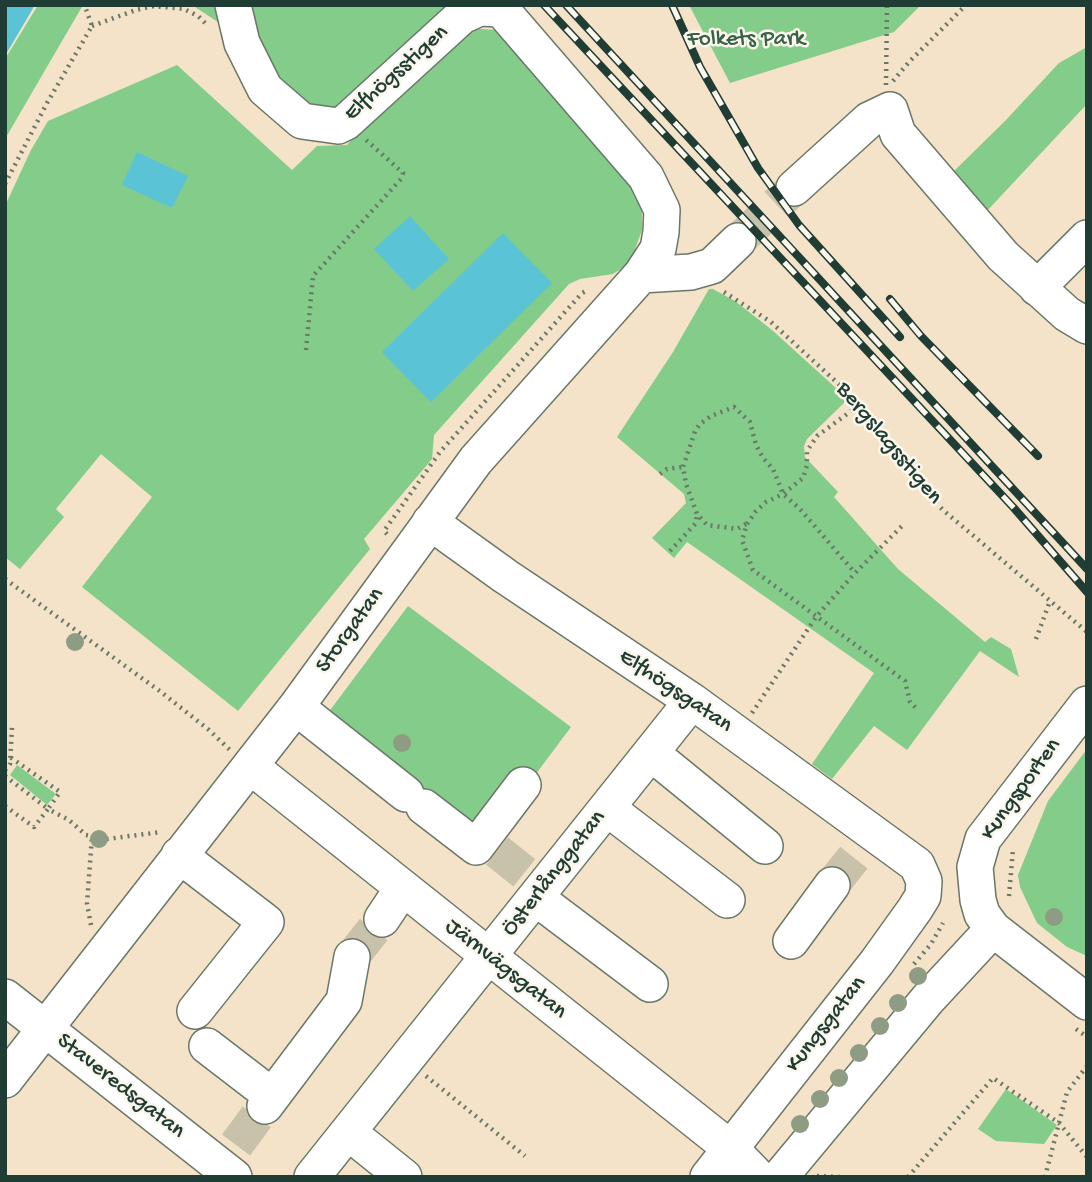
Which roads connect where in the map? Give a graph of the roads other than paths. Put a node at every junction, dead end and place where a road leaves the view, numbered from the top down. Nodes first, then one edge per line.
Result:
1 (233, 5) edge
2 (794, 188) tunnel mouth
3 (1087, 238) edge
4 (738, 241) tunnel mouth
5 (640, 275) junction
6 (1037, 288) junction
7 (1087, 326) edge
8 (430, 522) junction
9 (692, 701) junction
10 (1087, 704) edge
11 (296, 707) junction
12 (650, 753) junction
13 (250, 766) junction
14 (523, 785) dead end
15 (607, 808) junction
16 (173, 843) junction
17 (765, 846) dead end
18 (917, 865) joint
19 (832, 885) tunnel mouth
20 (402, 888) junction
21 (537, 888) junction
22 (727, 900) dead end
23 (1002, 917) junction
24 (382, 919) tunnel mouth
25 (791, 941) dead end
26 (352, 957) tunnel mouth
27 (489, 957) junction
28 (650, 984) dead end
29 (5, 997) edge
30 (1087, 1002) edge
31 (195, 1011) dead end
32 (45, 1030) junction
33 (207, 1046) dead end
34 (5, 1080) edge
35 (348, 1132) junction
36 (730, 1148) junction
37 (222, 1165) edge
38 (312, 1177) edge
39 (404, 1177) edge
40 (708, 1177) edge
41 (758, 1177) edge
42 (780, 1177) edge

1 - 5 street, Elfhögsstigen
2 - 6 street
3 - 6 street
4 - 5 street
5 - 8 street, Storgatan
6 - 7 street
8 - 9 street, Elfhögsgatan
8 - 11 street, Storgatan
9 - 12 street, Österlånggatan
9 - 18 street, Elfhögsgatan
10 - 23 street, Kungsporten
11 - 13 street, Storgatan
11 - 14 street
12 - 15 street, Österlånggatan
12 - 17 street
13 - 16 street, Storgatan
13 - 20 street, Järnvägsgatan
15 - 21 street, Österlånggatan
15 - 22 street
16 - 31 street
16 - 32 street, Storgatan
18 - 36 street, Kungsgatan
19 - 25 street
20 - 24 street
20 - 27 street, Järnvägsgatan
21 - 27 street, Österlånggatan
21 - 28 street
23 - 30 street, Kungsporten
23 - 42 street
26 - 33 street
27 - 35 street, Österlånggatan
27 - 36 street, Järnvägsgatan
29 - 32 street, Staveredsgatan
32 - 34 street, Storgatan
32 - 37 street, Staveredsgatan
35 - 38 street, Österlånggatan
35 - 39 street
36 - 40 street, Kungsgatan
36 - 41 street, Järnvägsgatan

